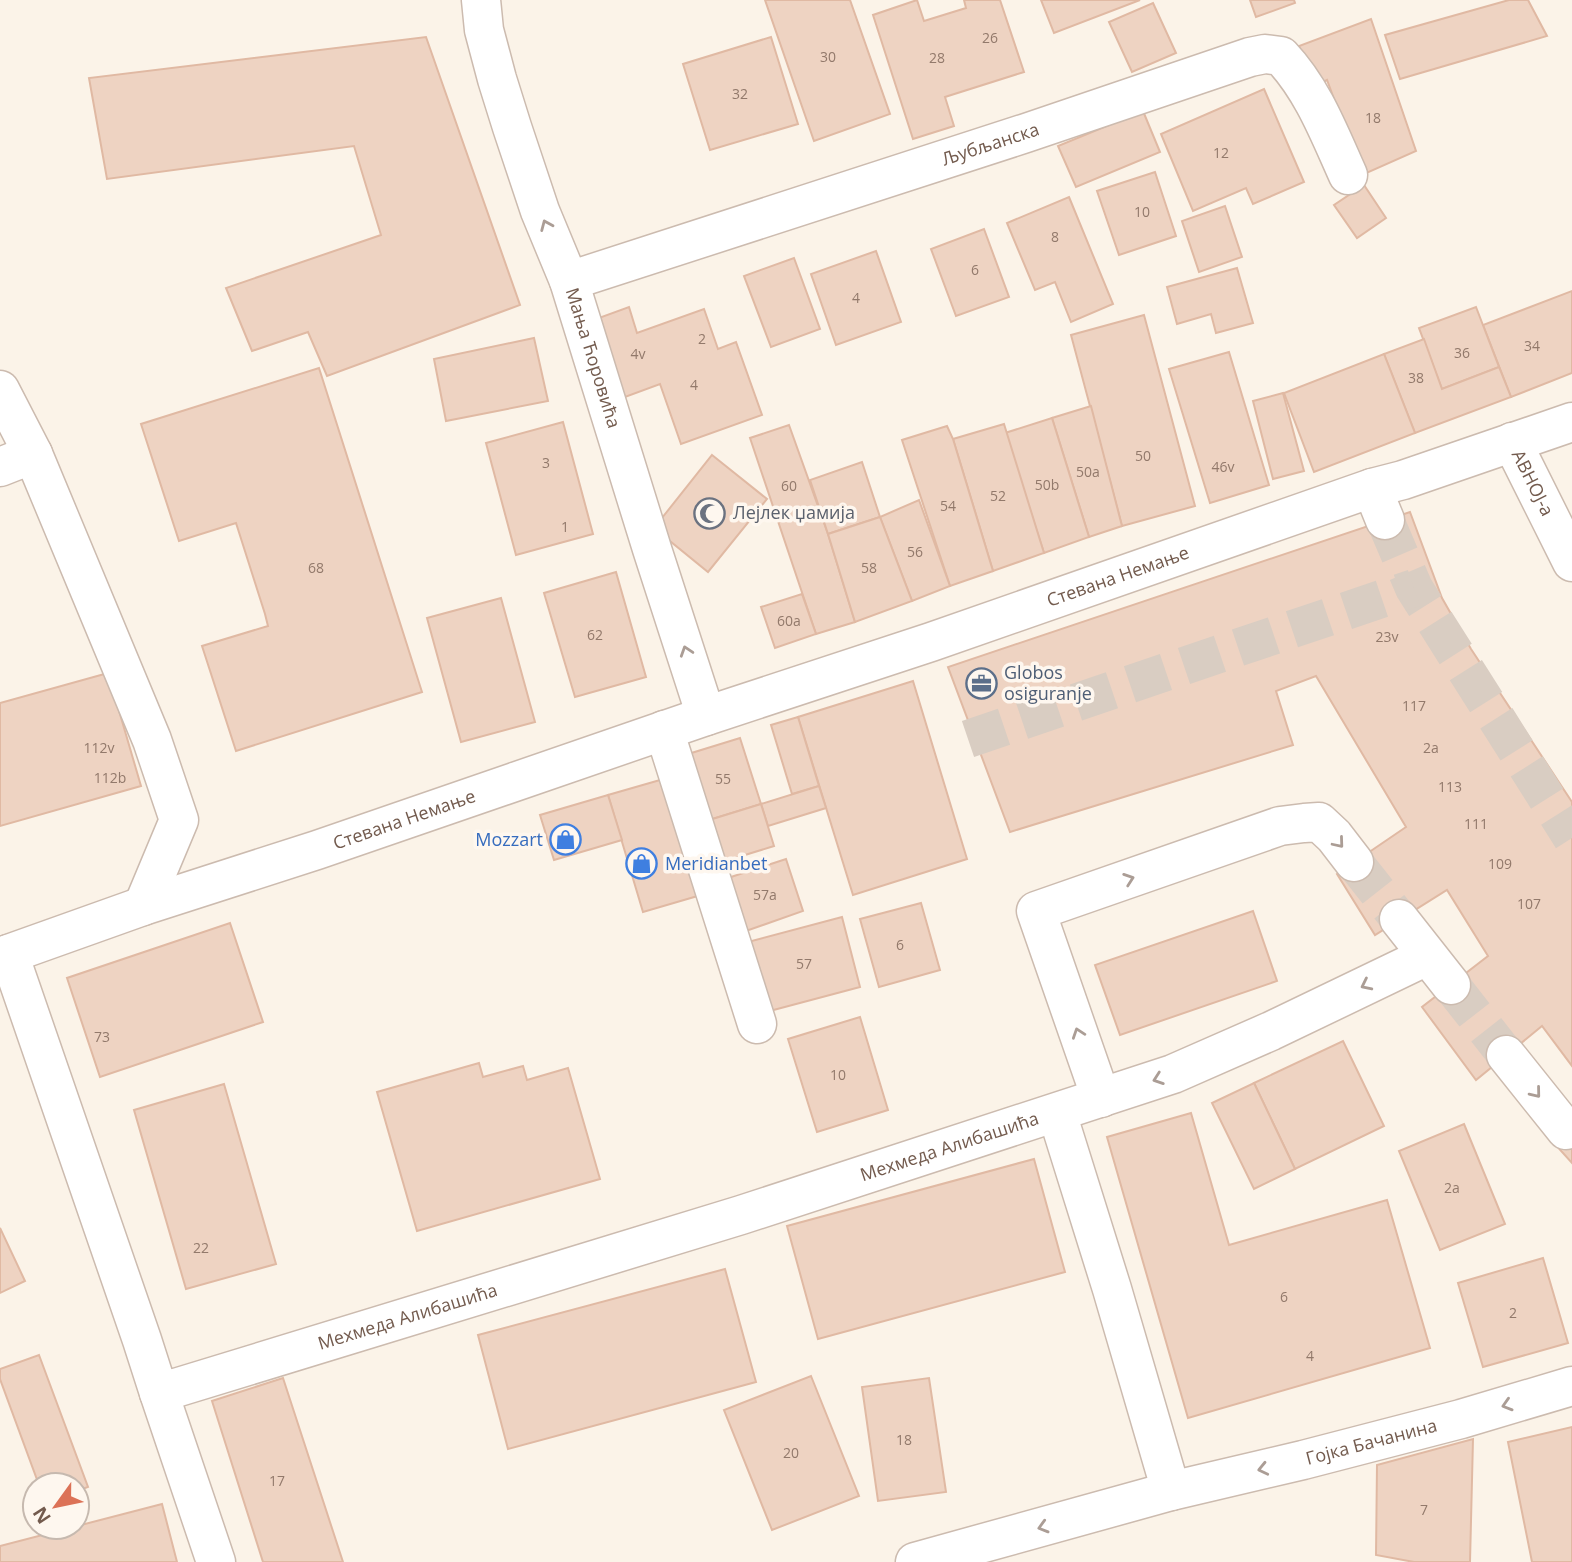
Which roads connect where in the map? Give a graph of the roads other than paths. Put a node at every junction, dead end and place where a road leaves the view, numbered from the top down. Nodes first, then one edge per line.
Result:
1 (481, 0) edge
2 (1348, 175) dead end
3 (569, 281) junction
4 (0, 390) edge
5 (1572, 422) edge
6 (1512, 442) junction
7 (16, 461) edge
8 (1572, 562) edge
9 (706, 716) junction
10 (664, 730) junction
11 (1354, 862) tunnel mouth
12 (143, 906) junction
13 (1399, 919) tunnel mouth
14 (5, 955) edge
15 (1427, 956) junction
16 (1451, 985) tunnel mouth
17 (757, 1024) dead end
18 (1506, 1055) tunnel mouth
19 (1101, 1098) junction
20 (1057, 1112) junction
21 (1566, 1130) dead end
22 (1572, 1385) edge
23 (159, 1393) junction
24 (1171, 1491) junction
25 (216, 1562) edge
26 (915, 1562) edge

3 -> 1 street, Мања Ћоровића
2 - 3 street, Љубљанска
9 -> 3 street, Мања Ћоровића
4 - 7 street
5 - 6 street, Стевана Немање
6 - 8 street, АВНОЈ-а
6 - 9 street, Стевана Немање
7 - 12 street
9 - 10 street, Стевана Немање
10 - 12 street, Стевана Немање
10 - 17 street
19 -> 11 street
12 - 14 street, Стевана Немање
13 - 15 street
14 - 23 street
15 - 16 street
15 -> 19 street, Мехмеда Алибашића
18 -> 21 street
19 - 20 street, Мехмеда Алибашића
20 - 23 street, Мехмеда Алибашића
20 - 24 street
22 -> 24 street, Гојка Бачанина
23 - 25 street
24 -> 26 street, Гојка Бачанина

